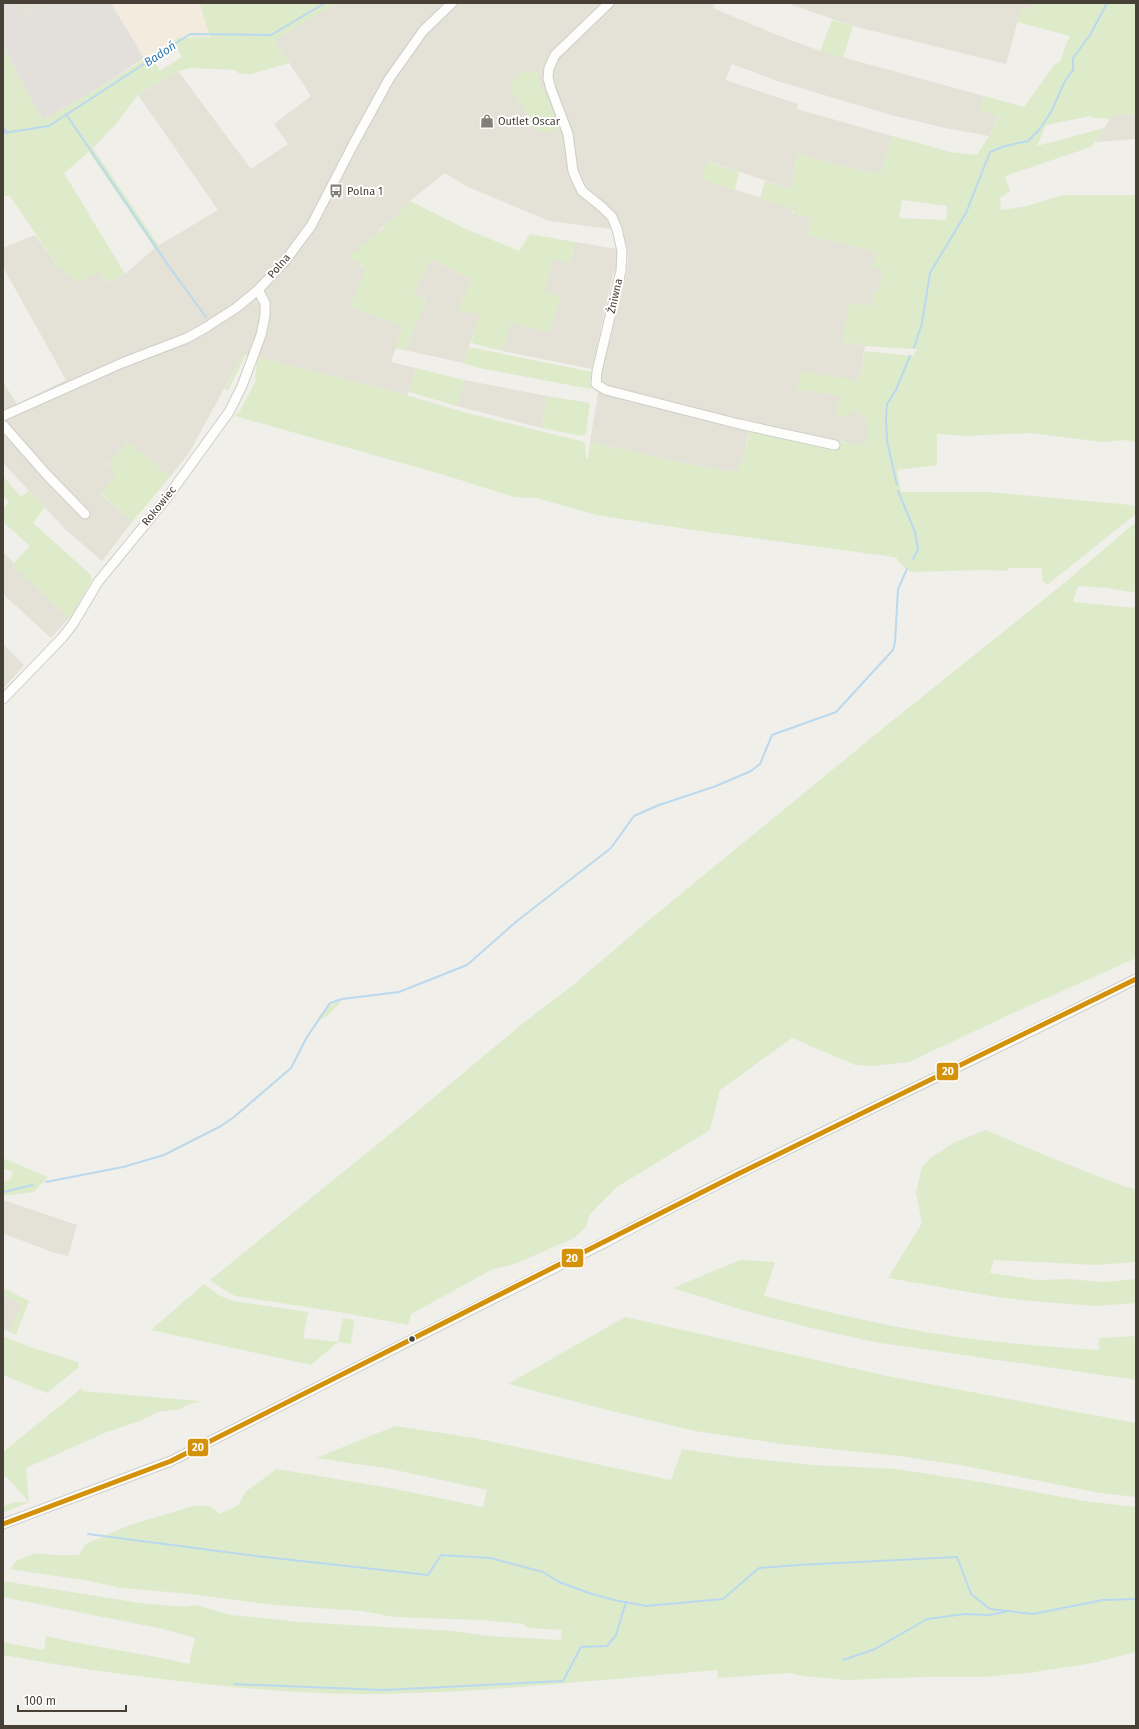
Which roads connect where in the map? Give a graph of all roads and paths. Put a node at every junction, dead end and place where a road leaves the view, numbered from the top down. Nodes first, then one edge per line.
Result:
1 (452, 3) edge
2 (609, 3) edge
3 (258, 290) junction
4 (3, 416) edge
5 (3, 425) edge
6 (835, 445) dead end
7 (85, 514) dead end
8 (3, 699) edge
9 (1136, 979) edge
10 (3, 1524) edge

1 - 3 street, Polna
2 - 6 street, Żniwna
3 - 4 street, Polna
3 - 8 street, Rokowiec
5 - 7 street
9 - 10 street

